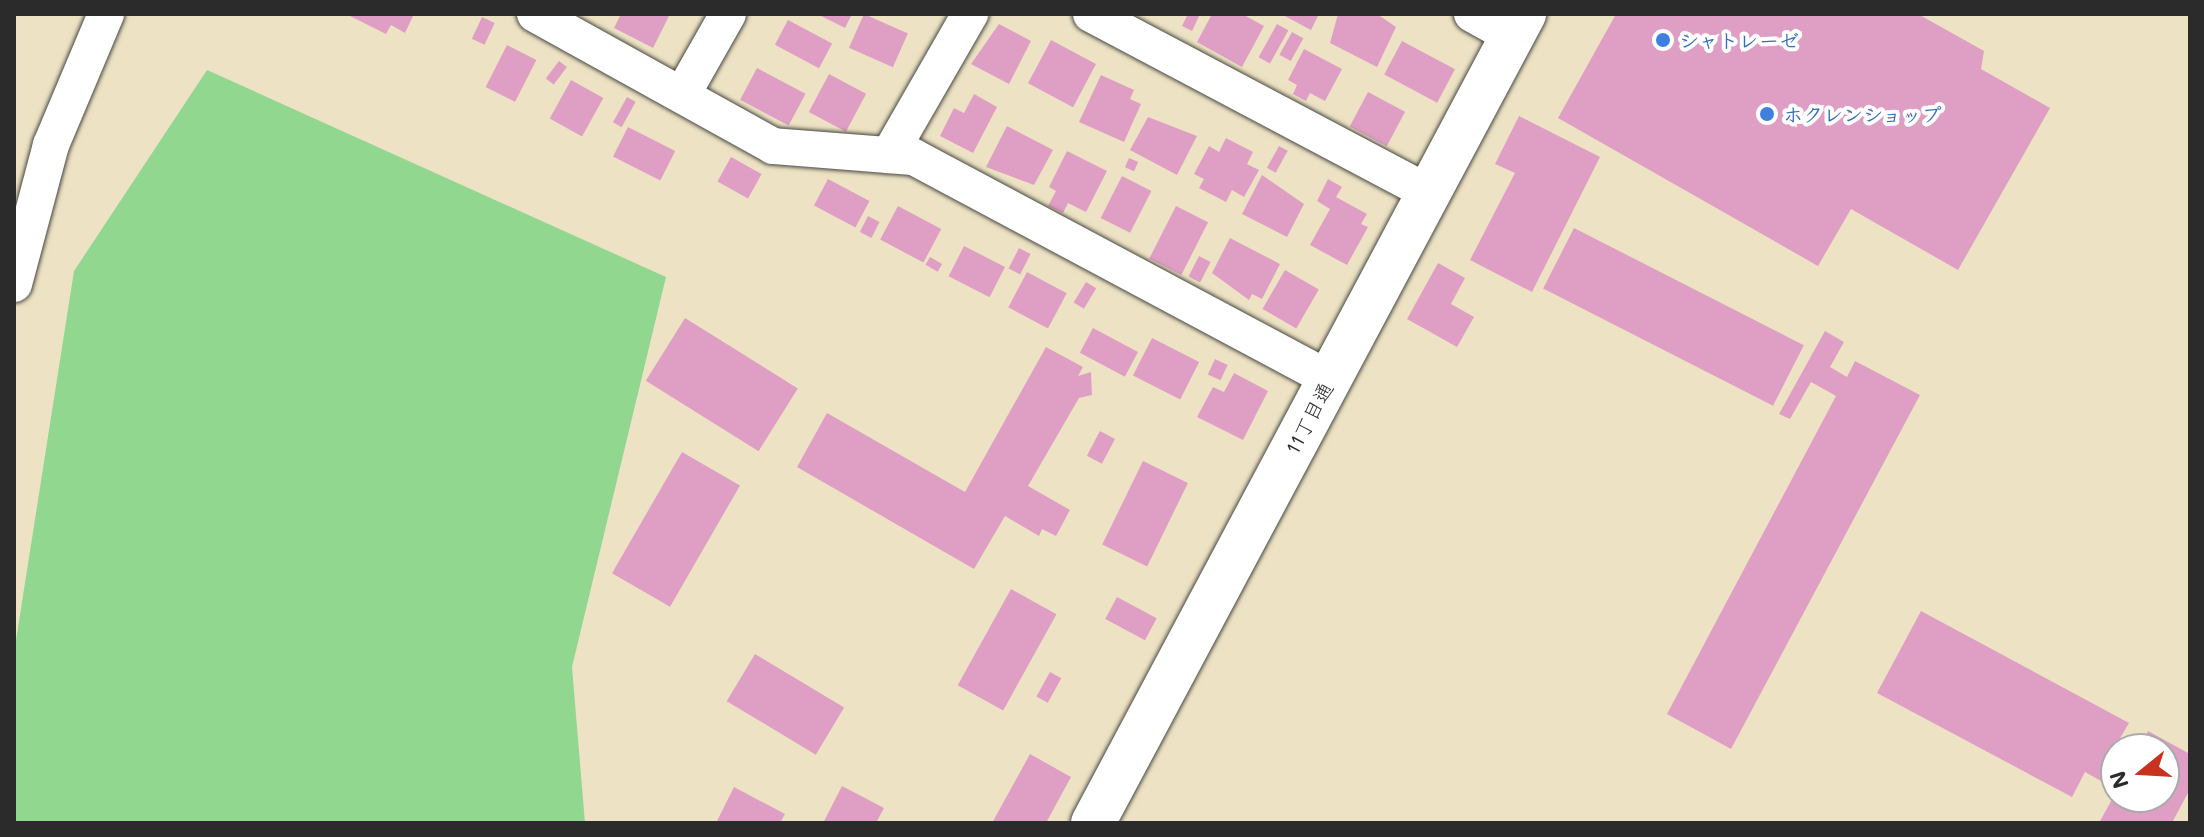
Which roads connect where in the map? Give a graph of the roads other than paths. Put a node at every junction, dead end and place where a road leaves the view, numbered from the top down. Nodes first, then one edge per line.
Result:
1 (106, 14) edge
2 (535, 14) edge
3 (728, 14) edge
4 (970, 14) edge
5 (1091, 14) edge
6 (1472, 14) edge
7 (1518, 25) edge
8 (682, 95) junction
9 (889, 155) junction
10 (1429, 193) junction
11 (14, 284) edge
12 (1330, 379) junction
13 (1093, 823) edge

1 - 11 street
2 - 8 street
3 - 8 street
4 - 9 street
5 - 10 street
6 - 7 street
7 - 10 street, 11丁目通
8 - 9 street
9 - 12 street
10 - 12 street, 11丁目通
12 - 13 street, 11丁目通

